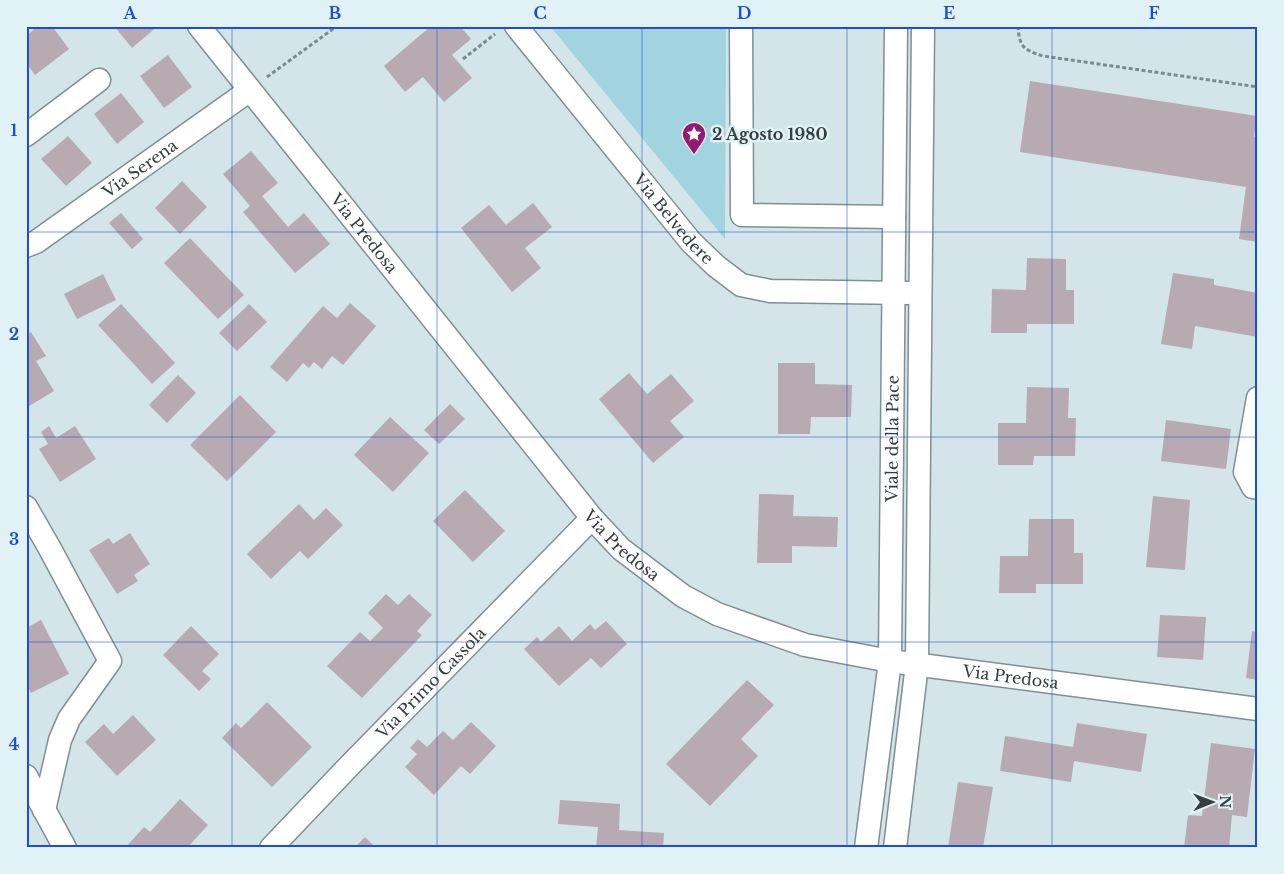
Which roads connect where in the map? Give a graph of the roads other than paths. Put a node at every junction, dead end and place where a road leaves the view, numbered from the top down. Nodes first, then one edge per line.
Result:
1 (199, 26) edge
2 (741, 26) edge
3 (896, 26) edge
4 (923, 26) edge
5 (507, 29) edge
6 (896, 76) junction
7 (923, 76) junction
8 (99, 80) dead end
9 (250, 90) junction
10 (26, 135) edge
11 (894, 217) junction
12 (26, 246) edge
13 (894, 293) junction
14 (920, 293) junction
15 (1258, 398) edge
16 (1258, 488) edge
17 (26, 507) edge
18 (592, 518) junction
19 (890, 661) junction
20 (917, 664) junction
21 (1258, 709) edge
22 (26, 776) edge
23 (44, 810) junction
24 (65, 848) edge
25 (271, 848) edge
26 (866, 848) edge
27 (894, 848) edge

1 - 9 street, Via Predosa
2 - 11 street
3 - 6 street, Viale della Pace
4 - 7 street, Viale della Pace
5 - 13 street, Via Belvedere
6 - 7 street
6 - 11 street, Viale della Pace
7 - 14 street, Viale della Pace
8 - 10 street
9 - 12 street, Via Serena
9 - 18 street, Via Predosa
11 - 13 street, Viale della Pace
13 - 14 street, Via Belvedere
13 - 19 street, Viale della Pace
14 - 20 street, Viale della Pace
15 - 16 street
17 - 23 street
18 - 19 street, Via Predosa
18 - 25 street, Via Primo Cassola
19 - 20 street, Via Predosa
19 - 26 street, Viale della Pace
20 - 21 street, Via Predosa
20 - 27 street, Viale della Pace
22 - 23 street
23 - 24 street

